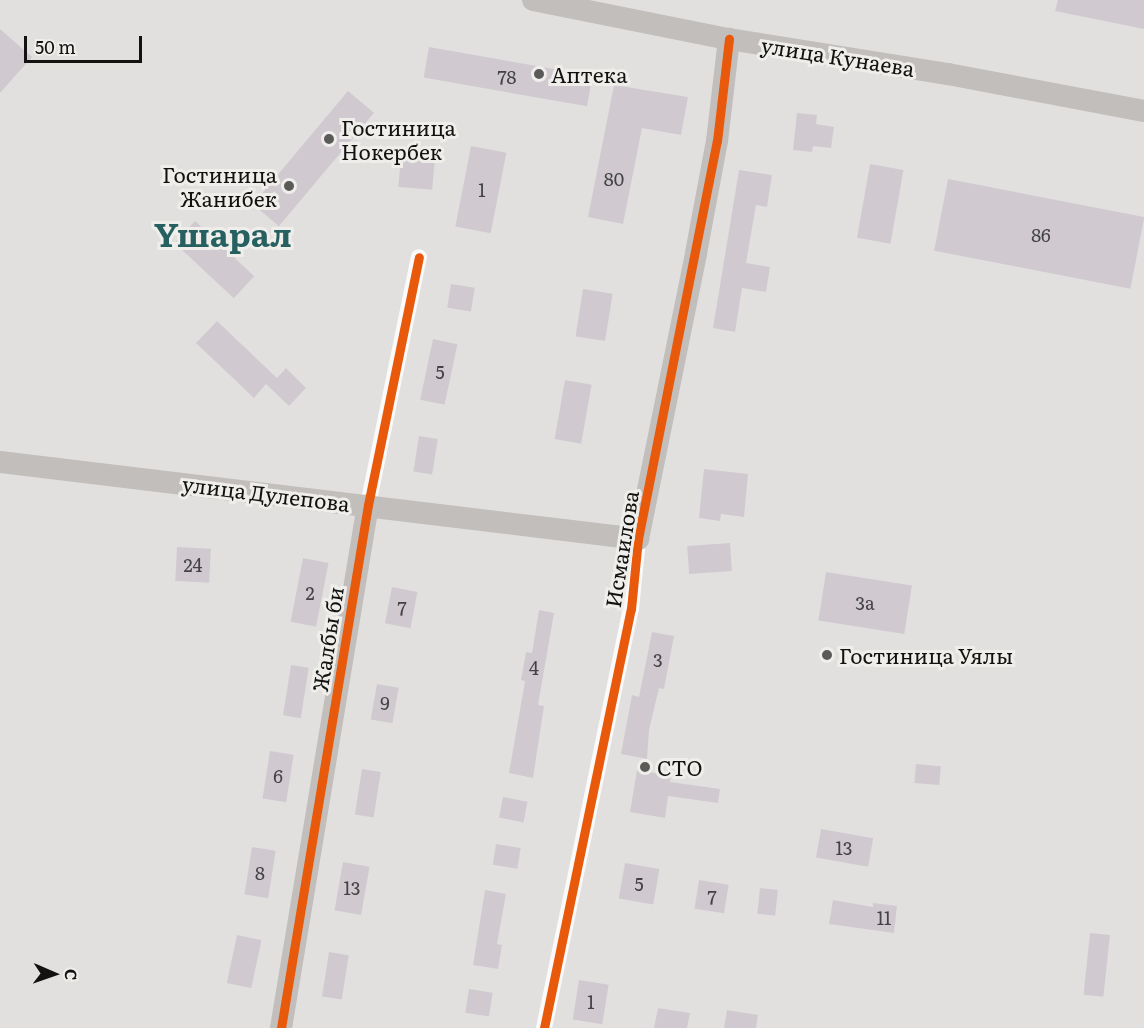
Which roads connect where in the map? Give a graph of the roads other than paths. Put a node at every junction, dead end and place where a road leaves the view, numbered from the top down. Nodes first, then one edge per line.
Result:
1 (532, 0) edge
2 (729, 39) junction
3 (1144, 111) edge
4 (419, 257) dead end
5 (0, 462) edge
6 (368, 505) junction
7 (638, 539) junction
8 (281, 1028) edge
9 (544, 1028) edge

1 - 2 street, улица Кунаева
2 - 3 street, улица Кунаева
2 - 7 street, Исмаилова
4 - 6 street, Жалбы би
5 - 6 street, улица Дулепова
6 - 7 street, улица Дулепова
6 - 8 street, Жалбы би
7 - 9 street, Исмаилова

